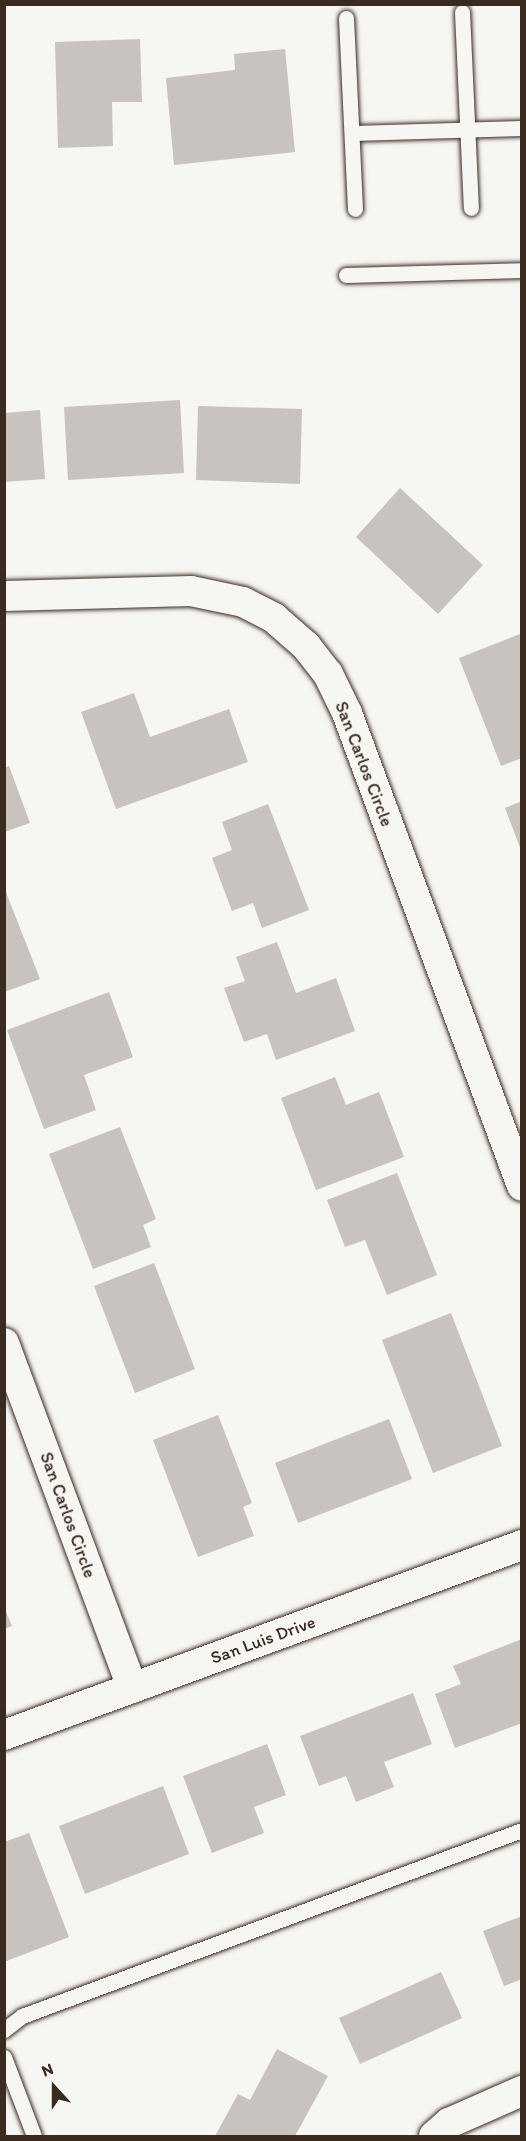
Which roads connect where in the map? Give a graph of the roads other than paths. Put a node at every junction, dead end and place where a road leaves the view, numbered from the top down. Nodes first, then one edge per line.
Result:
1 (462, 12) dead end
2 (346, 18) dead end
3 (522, 128) edge
4 (467, 129) junction
5 (352, 133) junction
6 (471, 208) dead end
7 (355, 209) dead end
8 (522, 270) edge
9 (346, 275) dead end
10 (4, 597) edge
11 (522, 1186) edge
12 (4, 1343) edge
13 (522, 1545) edge
14 (132, 1688) junction
15 (4, 1736) edge
16 (522, 1830) edge
17 (4, 2030) edge
18 (6, 2064) edge
19 (522, 2091) edge
20 (34, 2136) edge
21 (434, 2136) edge

1 - 4 lane
2 - 5 lane
3 - 4 lane
4 - 5 lane
4 - 6 lane
5 - 7 lane
8 - 9 lane
10 - 11 street, San Carlos Circle
12 - 14 street, San Carlos Circle
13 - 14 street, San Luis Drive
14 - 15 street, San Luis Drive
16 - 17 lane
18 - 20 lane
19 - 21 street

